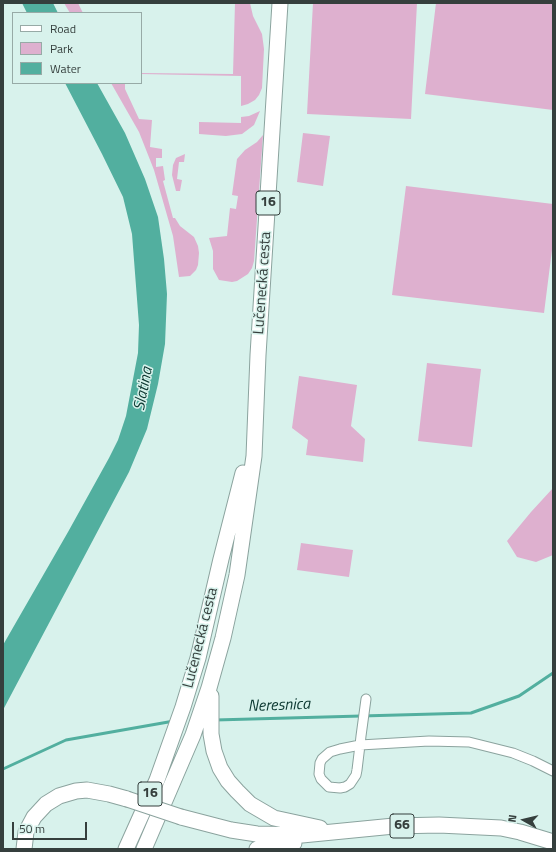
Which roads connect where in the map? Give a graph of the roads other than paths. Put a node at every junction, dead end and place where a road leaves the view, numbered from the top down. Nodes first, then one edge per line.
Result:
1 (280, 3) edge
2 (255, 419) junction
3 (366, 699) dead end
4 (208, 704) junction
5 (361, 741) junction
6 (553, 771) edge
7 (337, 832) junction
8 (553, 842) edge
9 (24, 849) edge
10 (126, 849) edge
11 (144, 849) edge
12 (257, 849) edge

1 - 2 main road, Lučenecká cesta / 16
2 - 4 main road, Lučenecká cesta / 16
2 - 10 main road, Lučenecká cesta / 16
3 - 5 street
4 - 7 main road
4 - 11 main road, Lučenecká cesta / 16
5 - 5 street
5 - 6 street
7 - 8 main road, 66
7 - 9 main road, 66, bridge
7 - 12 main road

